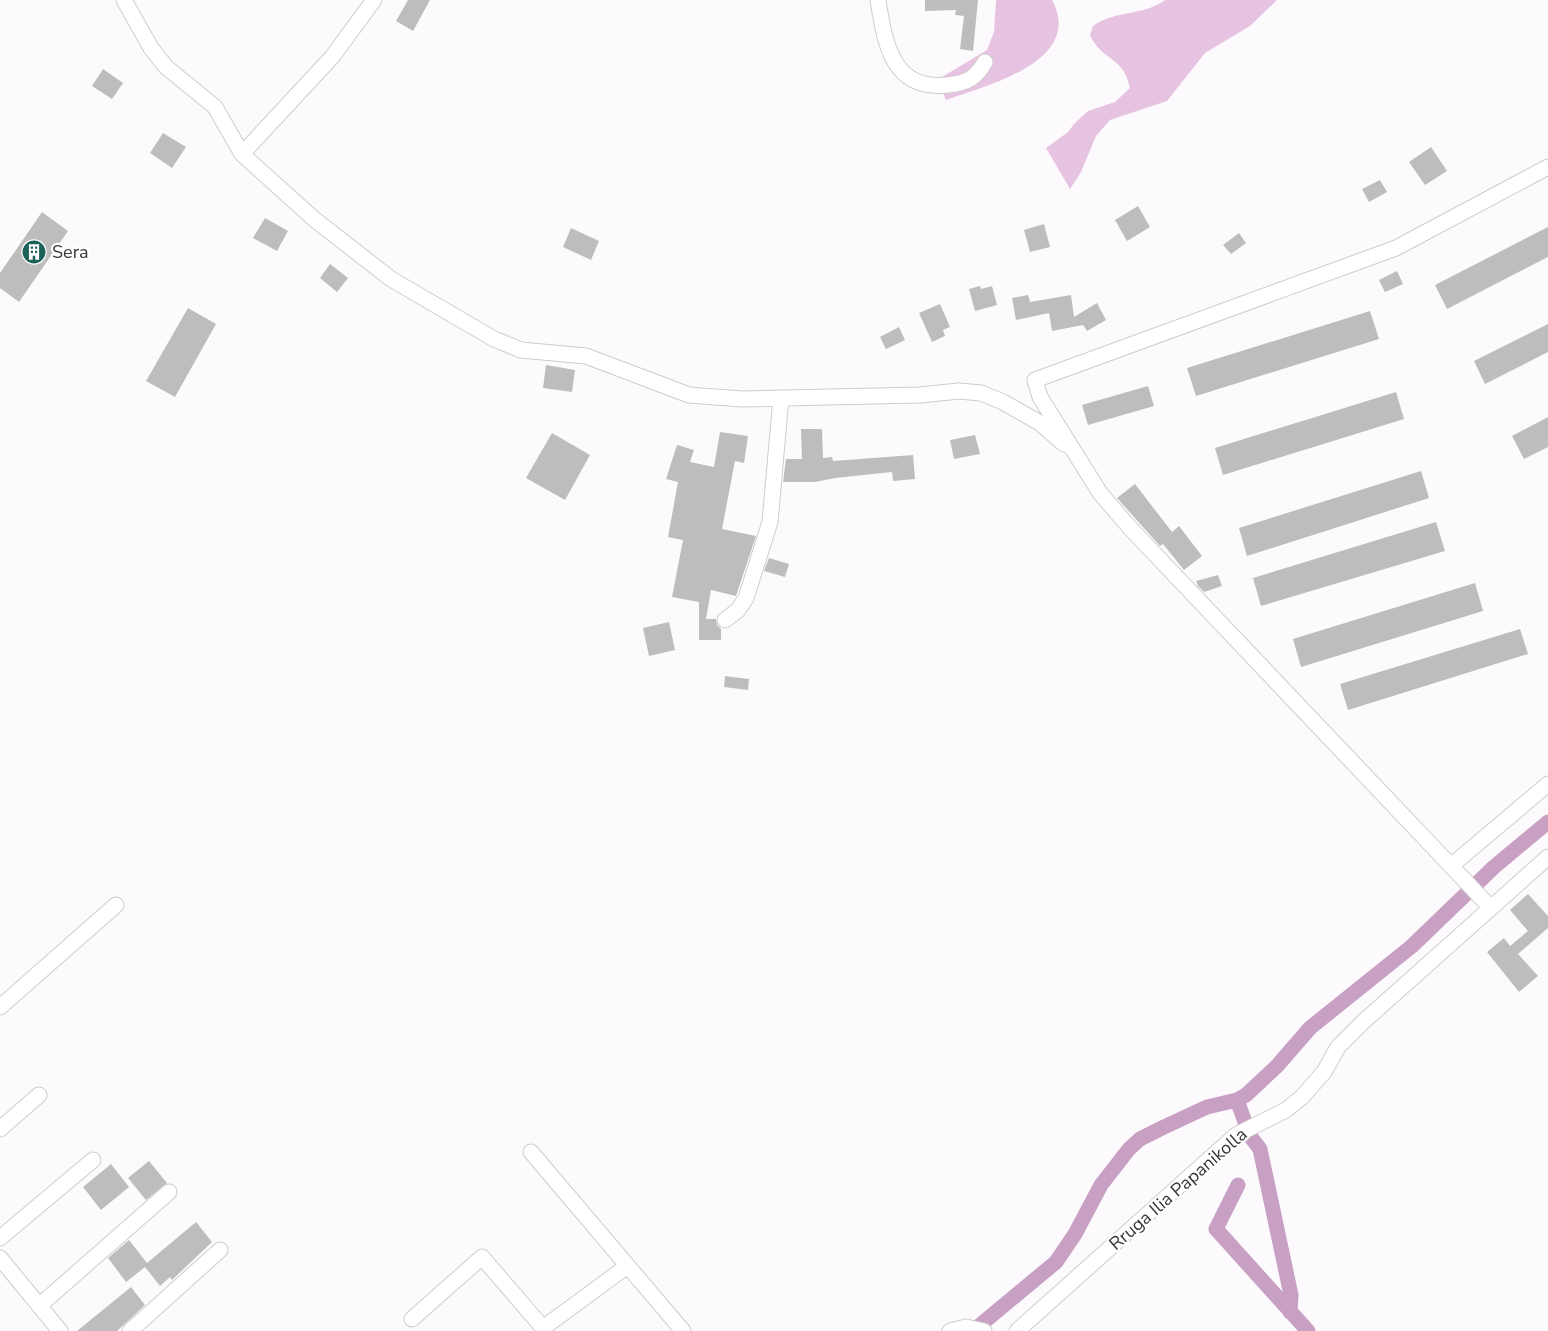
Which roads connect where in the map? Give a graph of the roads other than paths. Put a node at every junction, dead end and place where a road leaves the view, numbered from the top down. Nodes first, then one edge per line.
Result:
1 (124, 0) edge
2 (374, 0) edge
3 (878, 0) edge
4 (986, 62) dead end
5 (242, 154) junction
6 (1548, 167) edge
7 (781, 398) junction
8 (1076, 455) junction
9 (725, 620) dead end
10 (1548, 784) edge
11 (1548, 857) edge
12 (1452, 865) junction
13 (1487, 903) junction
14 (116, 905) dead end
15 (0, 1007) edge
16 (39, 1095) dead end
17 (0, 1129) edge
18 (531, 1152) dead end
19 (93, 1160) dead end
20 (170, 1192) dead end
21 (0, 1238) edge
22 (220, 1250) dead end
23 (0, 1258) edge
24 (626, 1266) junction
25 (39, 1306) junction
26 (412, 1319) dead end
27 (542, 1329) edge
28 (60, 1331) edge
29 (130, 1331) edge
30 (683, 1331) edge
31 (950, 1331) edge
32 (984, 1331) edge
33 (1017, 1331) edge

1 - 5 street
2 - 5 street
3 - 4 street
5 - 7 street
6 - 8 street
7 - 8 street
7 - 9 street
8 - 12 street
10 - 12 street
11 - 13 street, Rruga Ilia Papanikolla
12 - 13 street
13 - 33 street, Rruga Ilia Papanikolla
14 - 15 street
16 - 17 street
18 - 24 street
19 - 21 street
20 - 25 street
22 - 29 street
23 - 25 street
24 - 27 street
24 - 30 street
25 - 28 street
26 - 27 street
31 - 32 street

